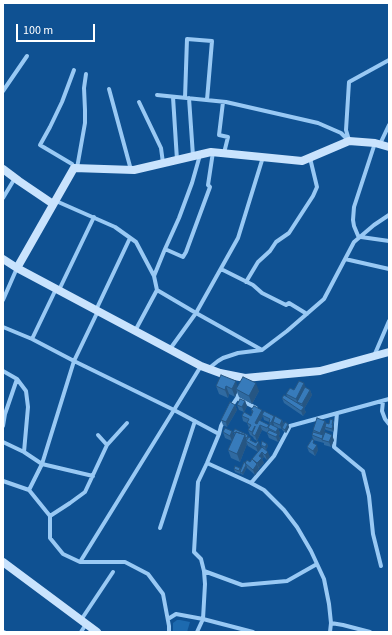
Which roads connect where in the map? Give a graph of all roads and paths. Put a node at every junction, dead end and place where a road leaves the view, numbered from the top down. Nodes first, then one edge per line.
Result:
1 (27, 56) dead end
2 (389, 60) edge
3 (74, 70) dead end
4 (86, 74) dead end
5 (109, 89) dead end
6 (3, 91) edge
7 (157, 95) dead end
8 (173, 97) junction
9 (187, 98) junction
10 (207, 100) junction
11 (138, 102) dead end
12 (223, 102) junction
13 (389, 125) edge
14 (349, 141) junction
15 (377, 144) junction
16 (389, 147) edge
17 (213, 152) junction
18 (224, 153) junction
19 (197, 155) junction
20 (263, 157) junction
21 (310, 157) junction
22 (176, 160) junction
23 (163, 163) junction
24 (76, 168) junction
25 (3, 169) edge
26 (131, 170) junction
27 (15, 178) junction
28 (3, 198) edge
29 (54, 202) junction
30 (389, 215) edge
31 (94, 217) junction
32 (360, 237) junction
33 (130, 238) junction
34 (389, 241) edge
35 (165, 249) junction
36 (3, 259) edge
37 (345, 259) junction
38 (17, 268) junction
39 (221, 269) junction
40 (389, 269) edge
41 (154, 276) junction
42 (246, 282) junction
43 (58, 289) junction
44 (157, 290) junction
45 (3, 300) edge
46 (97, 311) junction
47 (196, 313) junction
48 (307, 314) junction
49 (389, 321) edge
50 (3, 327) edge
51 (135, 331) junction
52 (32, 339) junction
53 (170, 349) junction
54 (262, 350) junction
55 (389, 352) edge
56 (374, 356) junction
57 (74, 361) junction
58 (204, 368) junction
59 (3, 372) edge
60 (245, 378) junction
61 (17, 379) junction
62 (237, 398) junction
63 (389, 399) edge
64 (383, 401) junction
65 (174, 410) junction
66 (263, 412) edge
67 (337, 413) junction
68 (4, 414) edge
69 (195, 421) junction
70 (127, 423) dead end
71 (283, 423) edge
72 (389, 424) edge
73 (3, 426) edge
74 (290, 426) junction
75 (219, 434) junction
76 (98, 435) dead end
77 (3, 442) edge
78 (107, 445) junction
79 (24, 452) junction
80 (207, 463) junction
81 (42, 464) junction
82 (93, 476) junction
83 (3, 482) edge
84 (251, 483) junction
85 (29, 490) junction
86 (50, 516) junction
87 (160, 528) dead end
88 (3, 562) edge
89 (80, 562) junction
90 (317, 564) junction
91 (381, 566) dead end
92 (204, 571) junction
93 (113, 572) dead end
94 (168, 619) junction
95 (203, 619) junction
96 (83, 622) junction
97 (331, 623) junction
98 (81, 632) edge
99 (97, 632) edge
100 (169, 632) edge
101 (196, 632) edge
102 (253, 632) edge
103 (330, 632) edge
104 (370, 632) edge

1 - 6 street
2 - 14 street
3 - 24 street
4 - 24 street
5 - 26 street
7 - 8 street
8 - 9 street
8 - 22 street
9 - 10 street
9 - 10 street
9 - 19 street
10 - 12 street
11 - 23 street
12 - 14 street
12 - 18 street
13 - 15 street
14 - 15 street
14 - 21 street
15 - 16 street
15 - 32 street
17 - 18 street
17 - 19 street
17 - 35 street
18 - 20 street
19 - 22 street
19 - 35 street
20 - 21 street
20 - 39 street
21 - 42 street
22 - 23 street
23 - 26 street
24 - 26 street
24 - 29 street
25 - 27 street
27 - 28 street
27 - 29 street
29 - 31 street
29 - 38 street
30 - 32 street
31 - 33 street
31 - 43 street
32 - 34 street
32 - 37 street
33 - 41 street
33 - 46 street
35 - 41 street
36 - 38 street
37 - 40 street
37 - 48 street
38 - 43 street
38 - 45 street
39 - 42 street
39 - 47 street
41 - 44 street
42 - 48 street
43 - 46 street
43 - 52 street
44 - 47 street
44 - 51 street
46 - 51 street
46 - 57 street
47 - 53 street
47 - 54 street
48 - 54 street
49 - 56 street
50 - 52 street
51 - 53 street
52 - 57 street
53 - 58 street
54 - 58 street
55 - 56 street
56 - 60 street
57 - 65 street
57 - 81 street
58 - 60 street
58 - 65 street
59 - 61 street
60 - 62 street
61 - 68 street
61 - 79 street
62 - 66 street
62 - 75 street
63 - 64 street
64 - 67 street
64 - 72 street
65 - 69 street
65 - 89 street
67 - 74 street
67 - 91 street
68 - 73 street
69 - 75 street
69 - 87 street
70 - 78 street
71 - 74 street
74 - 84 street
75 - 80 street
76 - 78 street
77 - 79 street
78 - 82 street
79 - 81 street
80 - 84 street
80 - 92 street
81 - 82 street
81 - 85 street
82 - 86 street
83 - 85 street
84 - 90 street
85 - 86 street
86 - 89 street
88 - 96 street
89 - 94 street
90 - 92 street
90 - 97 street
92 - 95 street
93 - 96 street
94 - 95 street
94 - 100 street
95 - 101 street
95 - 102 street
96 - 98 street
96 - 99 street
97 - 103 street
97 - 104 street

